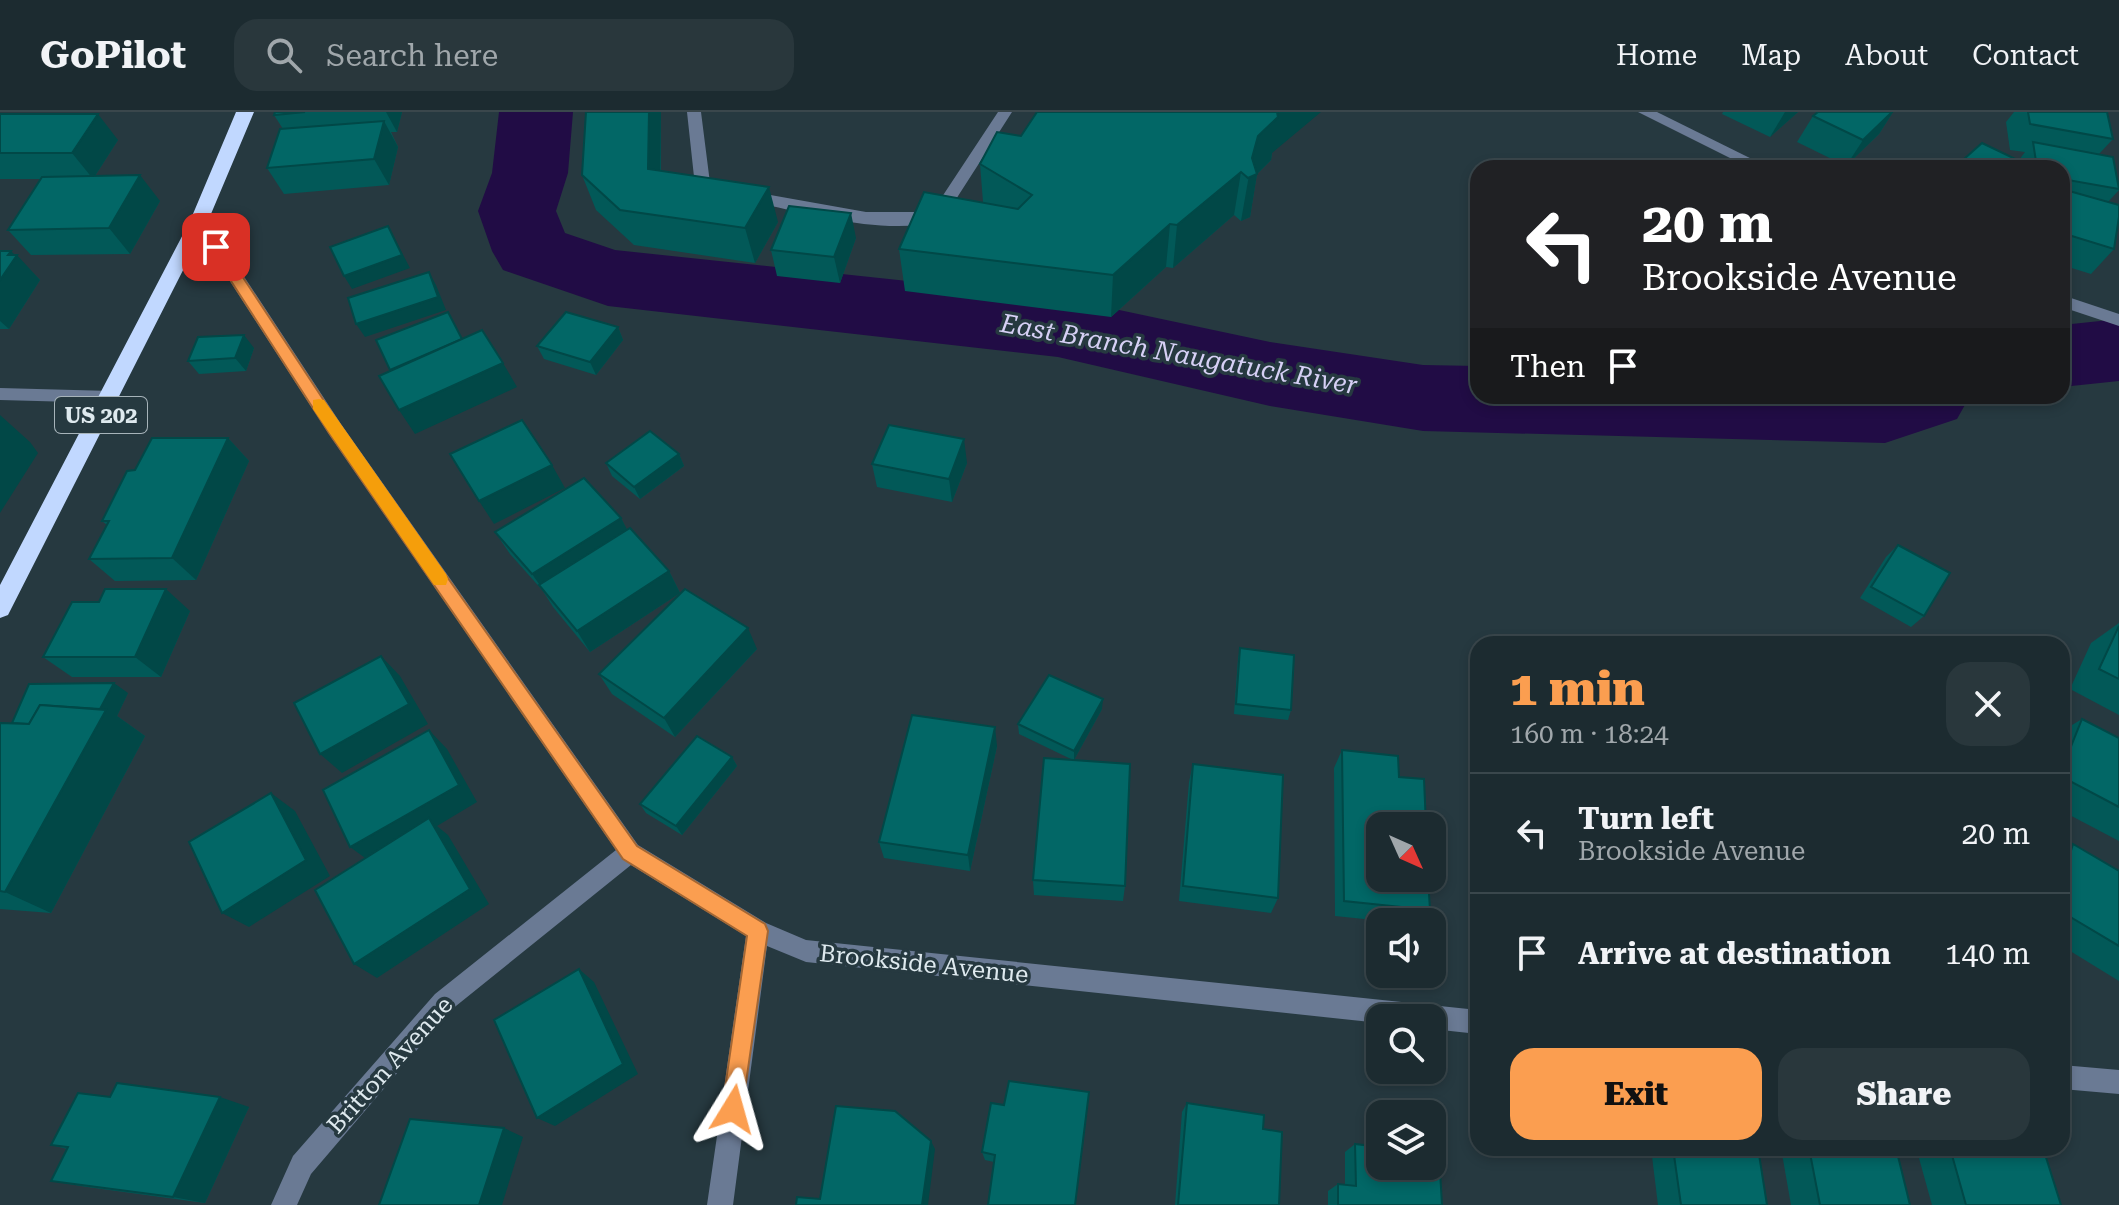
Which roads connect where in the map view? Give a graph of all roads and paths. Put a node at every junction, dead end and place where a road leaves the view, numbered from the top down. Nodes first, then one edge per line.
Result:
1 (245, 112) edge
2 (694, 112) edge
3 (1005, 112) edge
4 (1645, 112) edge
5 (1745, 160) edge
6 (199, 221) junction
7 (2070, 303) edge
8 (2118, 318) edge
9 (0, 394) edge
10 (111, 397) junction
11 (0, 608) edge
12 (630, 852) junction
13 (758, 931) junction
14 (1470, 1021) edge
15 (2070, 1078) edge
16 (2119, 1082) edge
17 (284, 1205) edge
18 (720, 1205) edge

1 - 6 highway, US 202
2 - 3 street
4 - 5 street
6 - 10 highway, US 202
6 - 12 street, Brookside Avenue
7 - 8 street
9 - 10 street
10 - 11 highway, US 202
12 - 13 street, Brookside Avenue
12 - 17 street, Britton Avenue
13 - 14 street, Brookside Avenue
13 - 18 street
15 - 16 street

